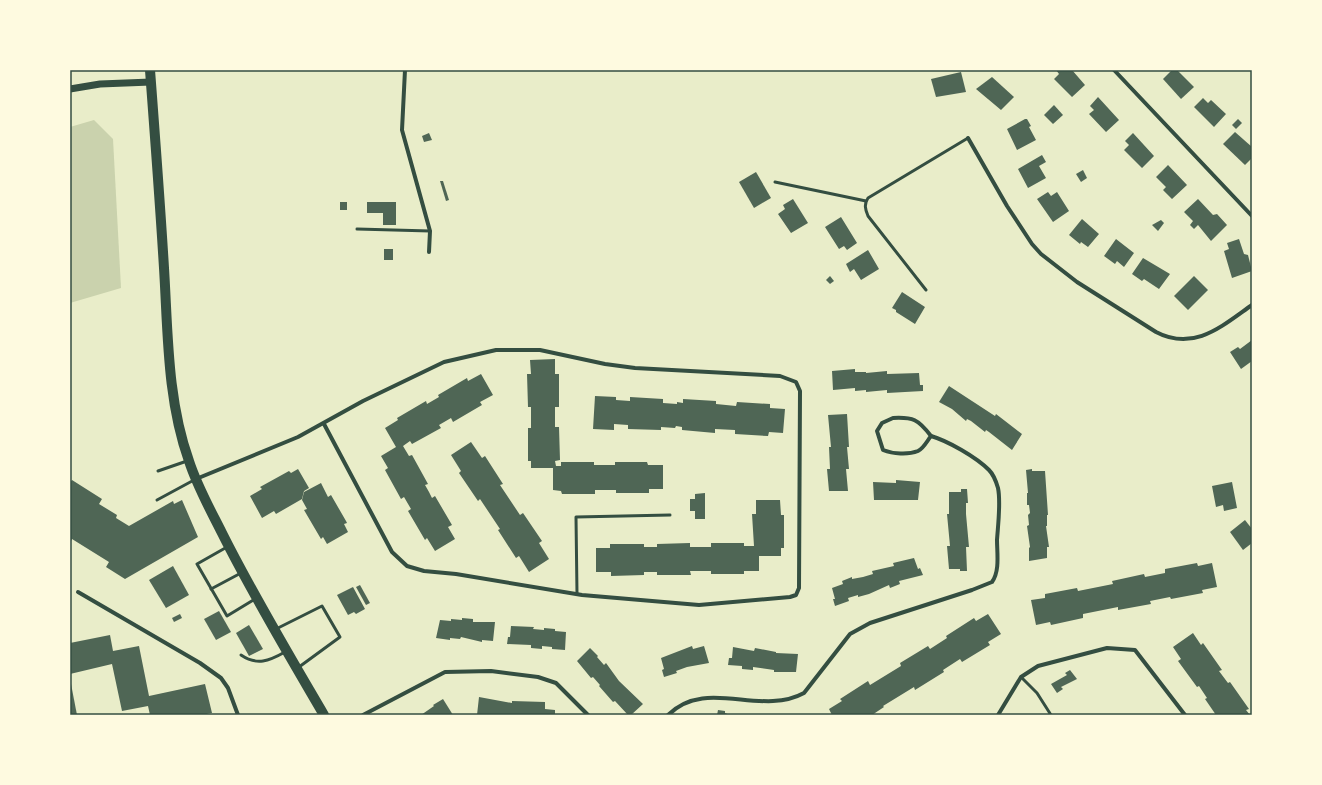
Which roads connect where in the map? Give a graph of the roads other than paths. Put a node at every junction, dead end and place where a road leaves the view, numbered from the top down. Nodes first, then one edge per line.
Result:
1 (150, 70) edge
2 (405, 70) edge
3 (1114, 70) edge
4 (151, 82) junction
5 (70, 89) edge
6 (968, 138) joint
7 (774, 182) dead end
8 (866, 202) junction
9 (1252, 216) edge
10 (357, 229) dead end
11 (430, 231) junction
12 (429, 252) dead end
13 (926, 290) dead end
14 (1252, 305) edge
15 (324, 424) junction
16 (931, 436) junction
17 (188, 460) junction
18 (158, 471) dead end
19 (195, 479) junction
20 (157, 500) dead end
21 (670, 515) dead end
22 (229, 546) junction
23 (242, 572) junction
24 (211, 589) junction
25 (78, 592) dead end
26 (577, 594) junction
27 (257, 598) junction
28 (275, 629) junction
29 (287, 651) junction
30 (241, 655) dead end
31 (297, 668) junction
32 (1021, 676) junction
33 (238, 715) edge
34 (324, 715) edge
35 (363, 715) edge
36 (588, 715) edge
37 (668, 715) edge
38 (998, 715) edge
39 (1051, 715) edge
40 (1185, 715) edge

1 - 4 main road
2 - 11 street
3 - 9 street
4 - 5 street
4 - 17 main road
6 - 8 lane
6 - 14 street
7 - 8 lane
8 - 13 lane
10 - 11 lane
11 - 12 street
15 - 19 street
15 - 26 street
15 - 26 street
16 - 16 street
16 - 37 street
17 - 18 lane
17 - 19 main road
19 - 20 lane
19 - 22 main road
21 - 26 lane
22 - 23 main road
22 - 24 lane
23 - 24 lane
23 - 27 main road
24 - 27 lane
25 - 33 street
27 - 28 main road
28 - 29 main road
28 - 31 lane
29 - 30 lane
29 - 31 main road
31 - 34 main road
32 - 38 street
32 - 39 lane
32 - 40 street
35 - 36 street

